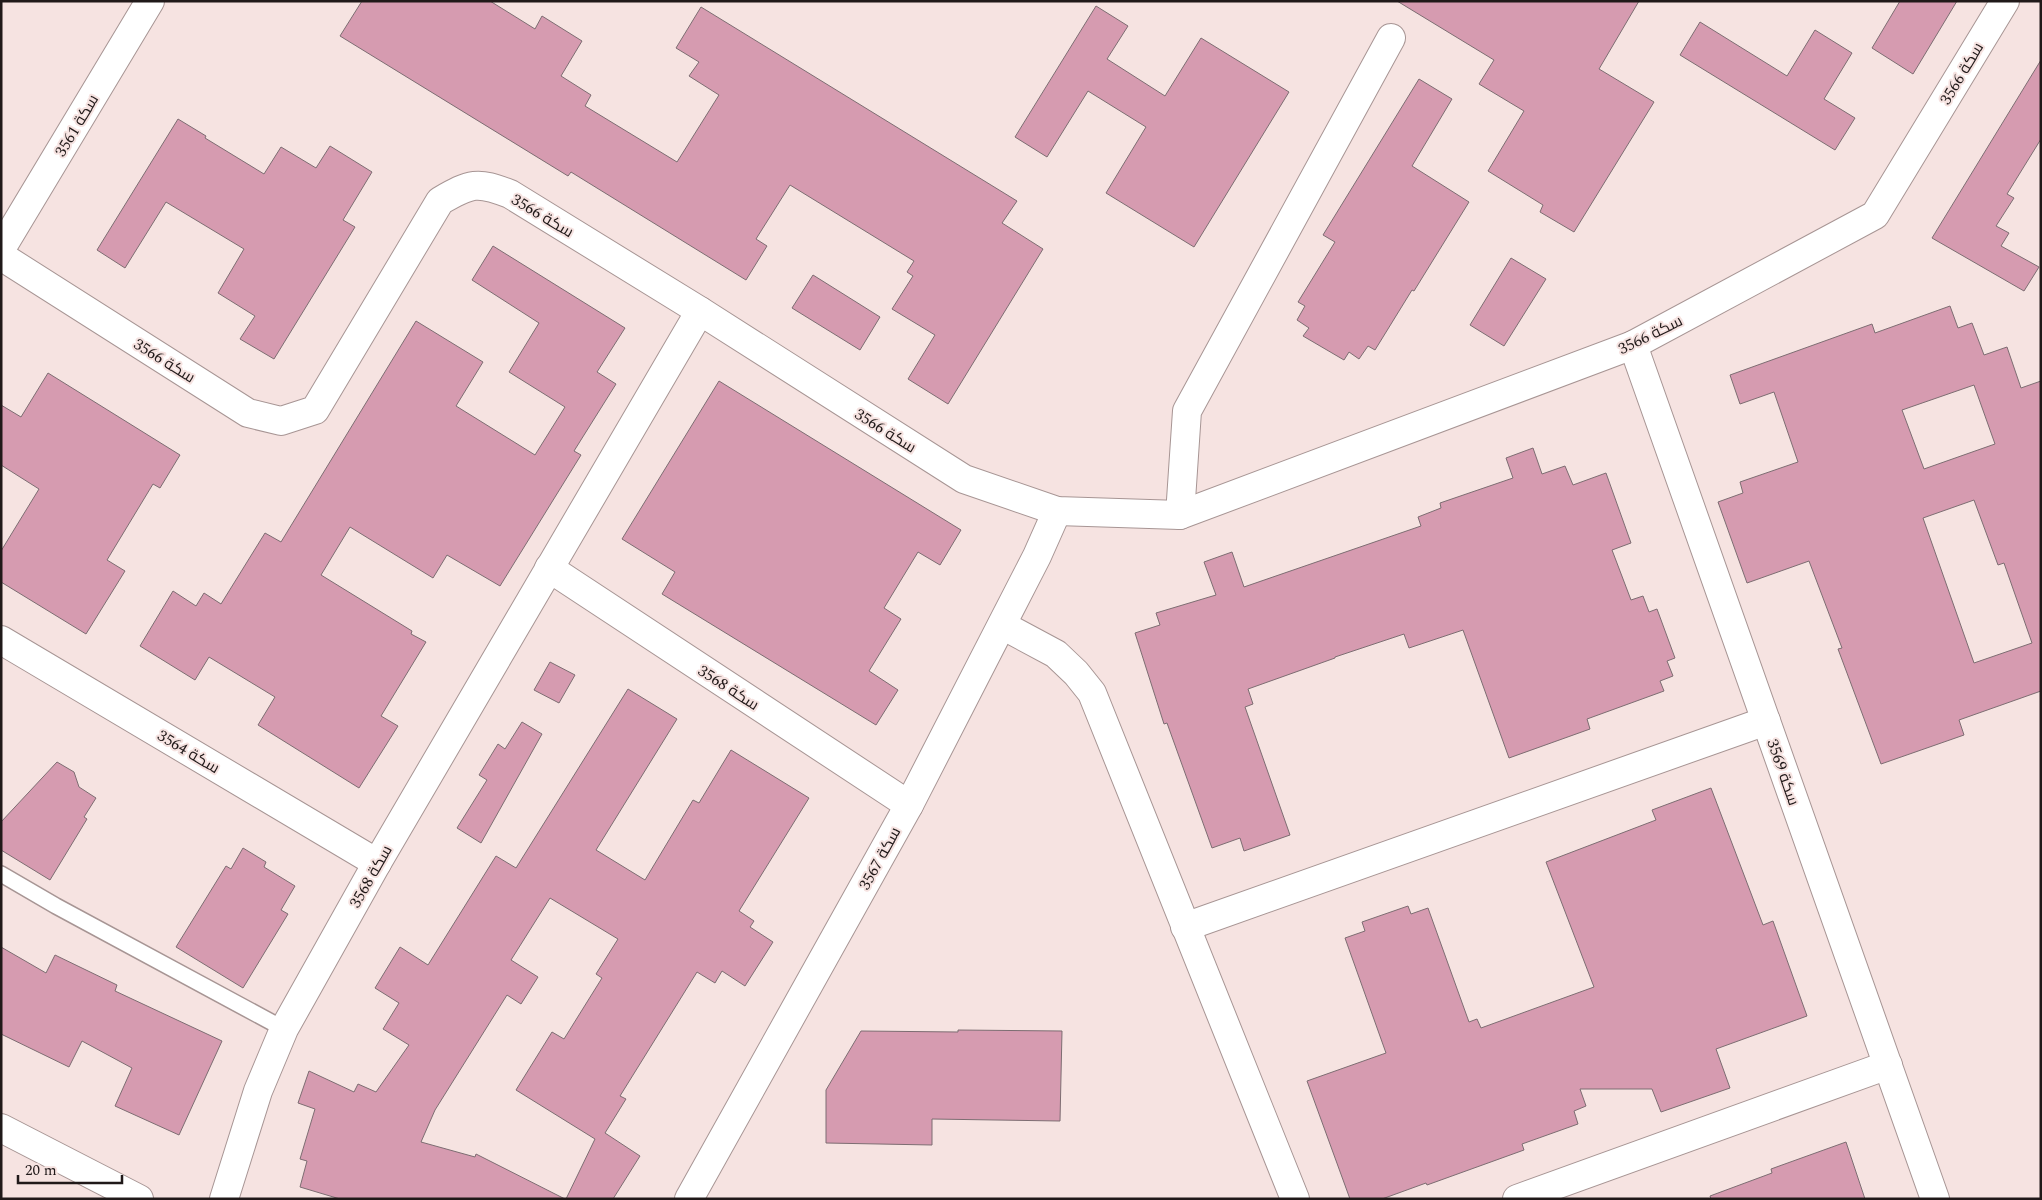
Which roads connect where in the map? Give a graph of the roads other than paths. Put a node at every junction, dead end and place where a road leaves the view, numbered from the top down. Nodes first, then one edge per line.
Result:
1 (150, 1) edge
2 (2005, 1) edge
3 (1391, 38) dead end
4 (1, 248) edge
5 (1, 256) edge
6 (700, 312) junction
7 (1633, 345) junction
8 (1057, 511) junction
9 (1180, 515) junction
10 (549, 568) junction
11 (1002, 625) junction
12 (1, 640) edge
13 (1766, 721) junction
14 (909, 804) junction
15 (377, 863) junction
16 (1, 874) edge
17 (1185, 928) junction
18 (284, 1029) junction
19 (1888, 1066) junction
20 (1, 1128) edge
21 (139, 1199) edge
22 (224, 1199) edge
23 (689, 1199) edge
24 (1295, 1199) edge
25 (1517, 1199) edge
26 (1935, 1199) edge

1 - 4 street, سكة 3561
2 - 7 street, سكة 3566
3 - 9 street
5 - 6 street, سكة 3566
6 - 8 street, سكة 3566
6 - 10 street, سكة 3568
7 - 9 street, سكة 3566
7 - 13 street, سكة 3569
8 - 9 street, سكة 3566
8 - 11 street, سكة 3567
10 - 14 street, سكة 3568
10 - 15 street, سكة 3568
11 - 14 street, سكة 3567
11 - 17 street
12 - 15 street, سكة 3564
13 - 17 street
13 - 19 street, سكة 3569
14 - 23 street, سكة 3567
15 - 18 street, سكة 3568
16 - 18 lane
17 - 24 street
18 - 22 street, سكة 3568
19 - 25 street
19 - 26 street, سكة 3569
20 - 21 street

